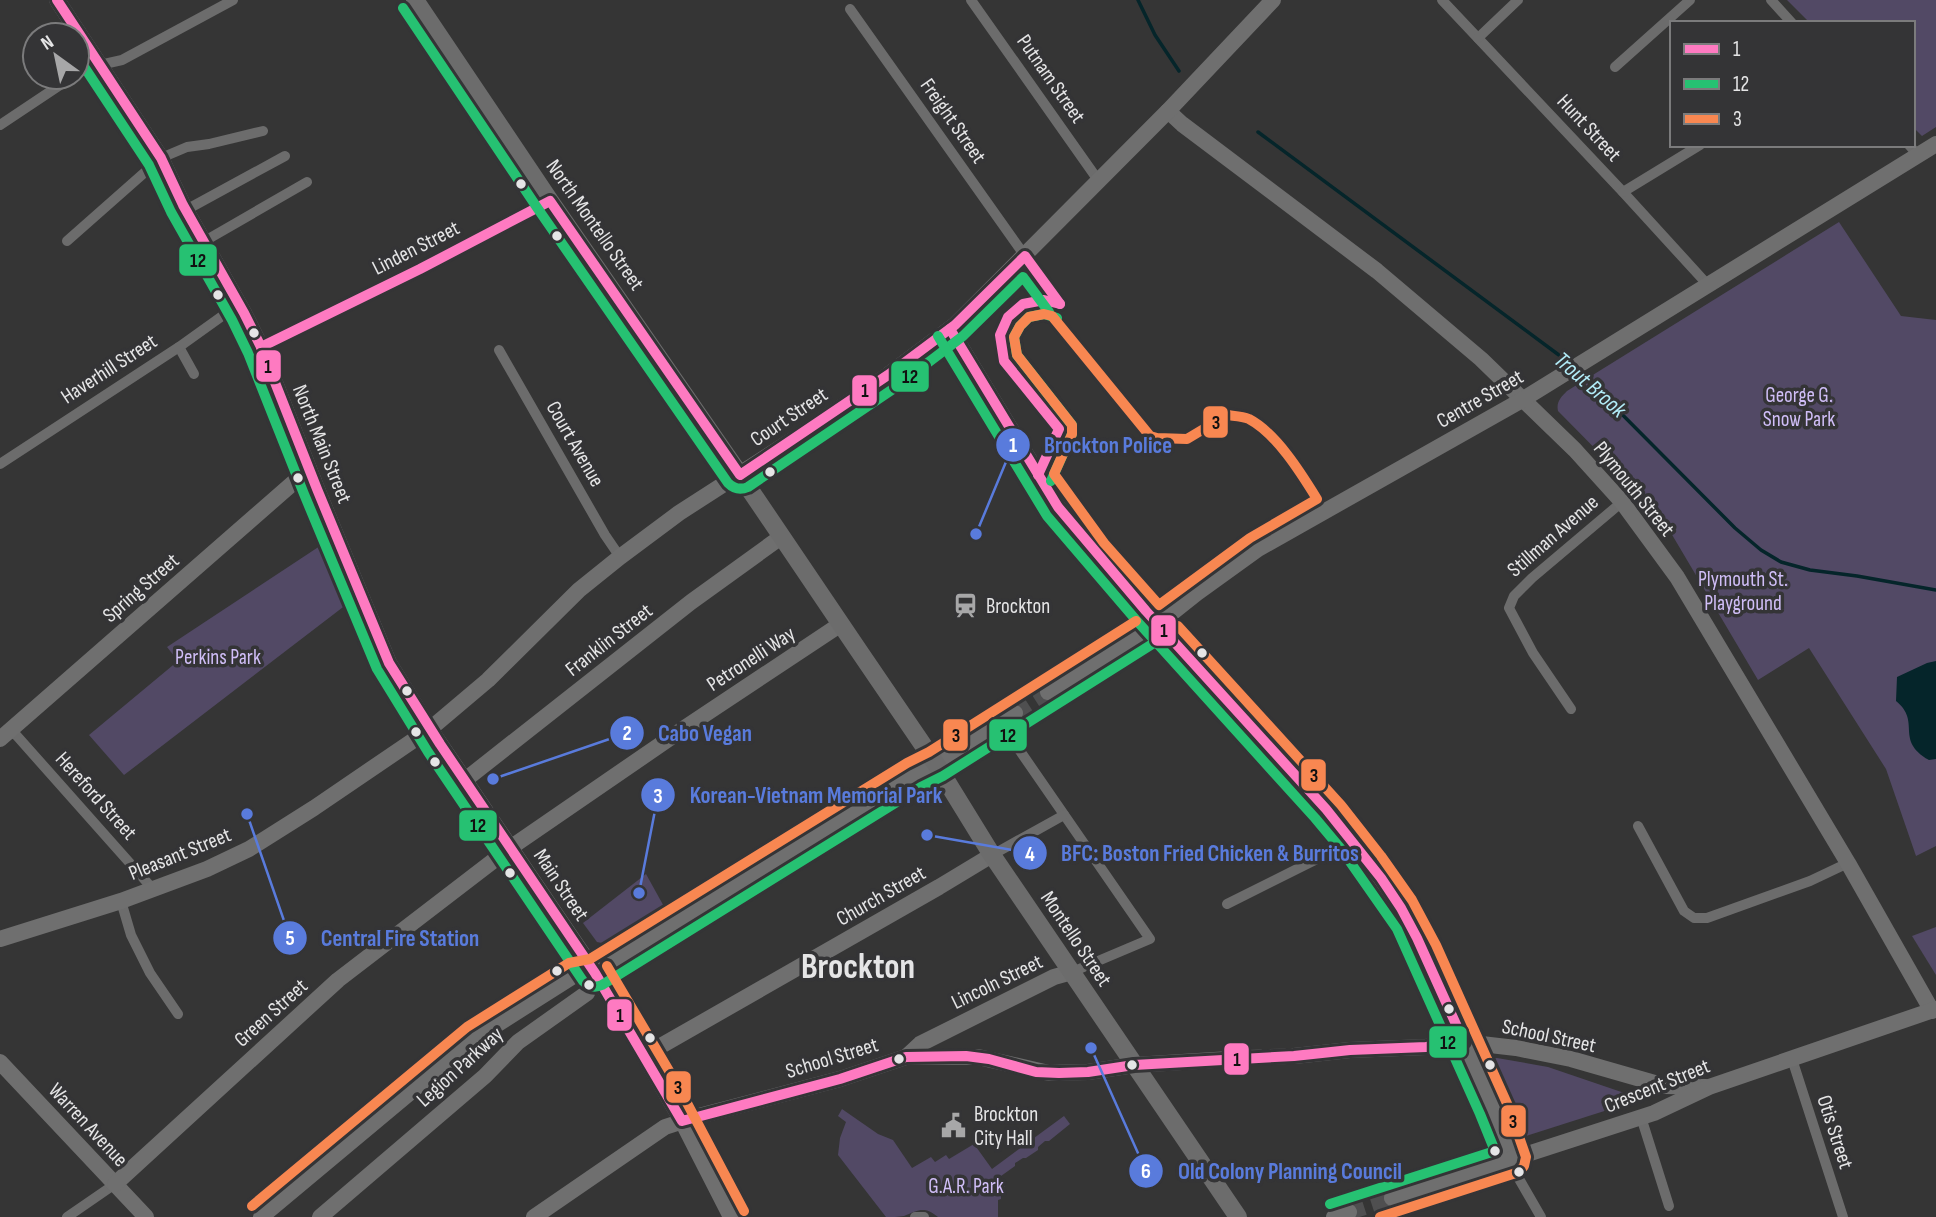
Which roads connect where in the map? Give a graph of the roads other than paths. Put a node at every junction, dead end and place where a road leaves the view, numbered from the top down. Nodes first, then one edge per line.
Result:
1 (57, 0) edge
2 (233, 0) edge
3 (415, 0) edge
4 (971, 0) edge
5 (1273, 0) edge
6 (1442, 0) edge
7 (1518, 0) edge
8 (1690, 0) edge
9 (1771, 0) edge
10 (850, 9) dead end
11 (1790, 21) edge
12 (1478, 38) junction
13 (99, 65) junction
14 (91, 67) edge
15 (1615, 67) dead end
16 (51, 91) edge
17 (1168, 111) junction
18 (0, 125) edge
19 (262, 131) dead end
20 (1936, 144) edge
21 (1697, 147) edge
22 (1913, 150) edge
23 (285, 156) dead end
24 (161, 158) junction
25 (1098, 180) junction
26 (307, 182) dead end
27 (1623, 192) junction
28 (550, 201) junction
29 (186, 210) junction
30 (67, 241) dead end
31 (203, 242) junction
32 (1025, 256) junction
33 (1707, 284) junction
34 (239, 304) junction
35 (950, 328) junction
36 (179, 347) junction
37 (261, 347) junction
38 (499, 350) dead end
39 (194, 374) dead end
40 (1522, 400) junction
41 (0, 464) edge
42 (309, 469) junction
43 (740, 475) junction
44 (1622, 502) junction
45 (781, 537) junction
46 (620, 557) junction
47 (841, 624) junction
48 (1158, 624) junction
49 (1048, 692) tunnel mouth
50 (1572, 709) dead end
51 (1015, 713) tunnel mouth
52 (1000, 722) junction
53 (430, 729) junction
54 (5, 735) edge
55 (936, 764) junction
56 (465, 780) junction
57 (1064, 814) junction
58 (1638, 826) dead end
59 (1352, 840) junction
60 (510, 848) junction
61 (992, 855) junction
62 (1848, 863) junction
63 (152, 888) junction
64 (121, 901) junction
65 (1227, 904) dead end
66 (0, 939) edge
67 (1072, 972) junction
68 (595, 973) junction
69 (1934, 1010) edge
70 (178, 1014) dead end
71 (489, 1030) junction
72 (1464, 1042) junction
73 (507, 1053) junction
74 (645, 1055) junction
75 (1294, 1056) tunnel mouth
76 (906, 1057) junction
77 (1246, 1058) tunnel mouth
78 (1792, 1059) junction
79 (0, 1062) edge
80 (1134, 1065) junction
81 (1709, 1087) junction
82 (1641, 1117) junction
83 (682, 1121) junction
84 (1512, 1160) junction
85 (115, 1184) junction
86 (1392, 1198) tunnel mouth
87 (1670, 1206) dead end
88 (263, 1216) edge
89 (66, 1217) edge
90 (146, 1217) edge
91 (320, 1217) edge
92 (534, 1217) edge
93 (731, 1217) edge
94 (917, 1217) edge
95 (924, 1217) edge
96 (1238, 1217) edge
97 (1541, 1217) edge
98 (1843, 1217) edge

1 - 13 main road, North Main Street
2 - 13 street
3 - 28 main road, North Montello Street
4 - 25 street, Putnam Street
5 - 17 main road, Court Street
6 - 12 street, Hunt Street
7 - 12 street
8 - 15 street
9 - 11 street
10 - 32 street, Freight Street
12 - 27 street, Hunt Street
13 - 14 street
13 - 24 main road, North Main Street
16 - 18 street
17 - 25 main road, Court Street
17 - 40 main road, Plymouth Street
19 - 24 street
20 - 22 main road, Centre Street
21 - 27 street
22 - 33 main road, Centre Street
23 - 29 street
24 - 29 main road, North Main Street
24 - 30 street
25 - 32 main road, Court Street
26 - 31 street
27 - 33 street, Hunt Street
28 - 37 street, Linden Street
28 - 43 main road, North Montello Street
29 - 31 main road, North Main Street
31 - 34 main road, North Main Street
32 - 35 main road, Court Street
33 - 40 main road, Centre Street
34 - 36 street, Haverhill Street
34 - 37 main road, North Main Street
35 - 43 main road, Court Street
35 - 48 main road
36 - 39 street
36 - 41 street, Haverhill Street
37 - 42 main road, North Main Street
38 - 46 street, Court Avenue
40 - 44 main road, Plymouth Street
40 - 48 main road, Centre Street
42 - 53 main road, North Main Street
42 - 54 main road, Spring Street
43 - 45 main road, Montello Street
43 - 46 main road, Court Street
44 - 50 street, Stillman Avenue
44 - 62 main road, Plymouth Street
45 - 47 main road, Montello Street
45 - 56 main road, Franklin Street
46 - 53 main road, Court Street
47 - 55 main road, Montello Street
47 - 60 main road, Petronelli Way
48 - 49 main road, Centre Street
48 - 59 main road
51 - 52 main road
52 - 55 main road
52 - 57 street
53 - 56 main road, Main Street
53 - 63 main road, Pleasant Street
54 - 63 street, Hereford Street
55 - 61 main road, Montello Street
55 - 68 main road
56 - 60 main road, Main Street
57 - 61 street, Church Street
57 - 67 street, Lincoln Street
58 - 62 street
59 - 65 street
59 - 72 main road
60 - 68 main road, Main Street
60 - 85 main road, Green Street
61 - 67 main road, Montello Street
61 - 74 main road, Church Street
62 - 69 main road, Plymouth Street
63 - 64 main road, Pleasant Street
64 - 66 main road, Pleasant Street
64 - 70 street
67 - 76 main road, Lincoln Street
67 - 80 main road, Montello Street
68 - 71 main road, Legion Parkway
68 - 73 main road, Legion Parkway
68 - 74 main road, Main Street
69 - 78 main road, Crescent Street
71 - 73 main road
71 - 88 main road, Legion Parkway
72 - 75 main road, School Street
72 - 81 main road, School Street
72 - 84 main road
73 - 91 main road, Legion Parkway
74 - 83 main road, Main Street
76 - 80 main road, School Street
76 - 83 main road, School Street
77 - 80 main road, School Street
78 - 81 main road, Crescent Street
78 - 98 street, Otis Street
79 - 85 main road, Warren Avenue
80 - 96 main road, Montello Street
81 - 82 main road, Crescent Street
82 - 84 main road, Crescent Street
82 - 87 street
83 - 92 main road, School Street
83 - 93 main road, Main Street
84 - 86 main road, Crescent Street
84 - 97 street
85 - 89 street, Green Street
85 - 90 main road, Warren Avenue
94 - 95 street

